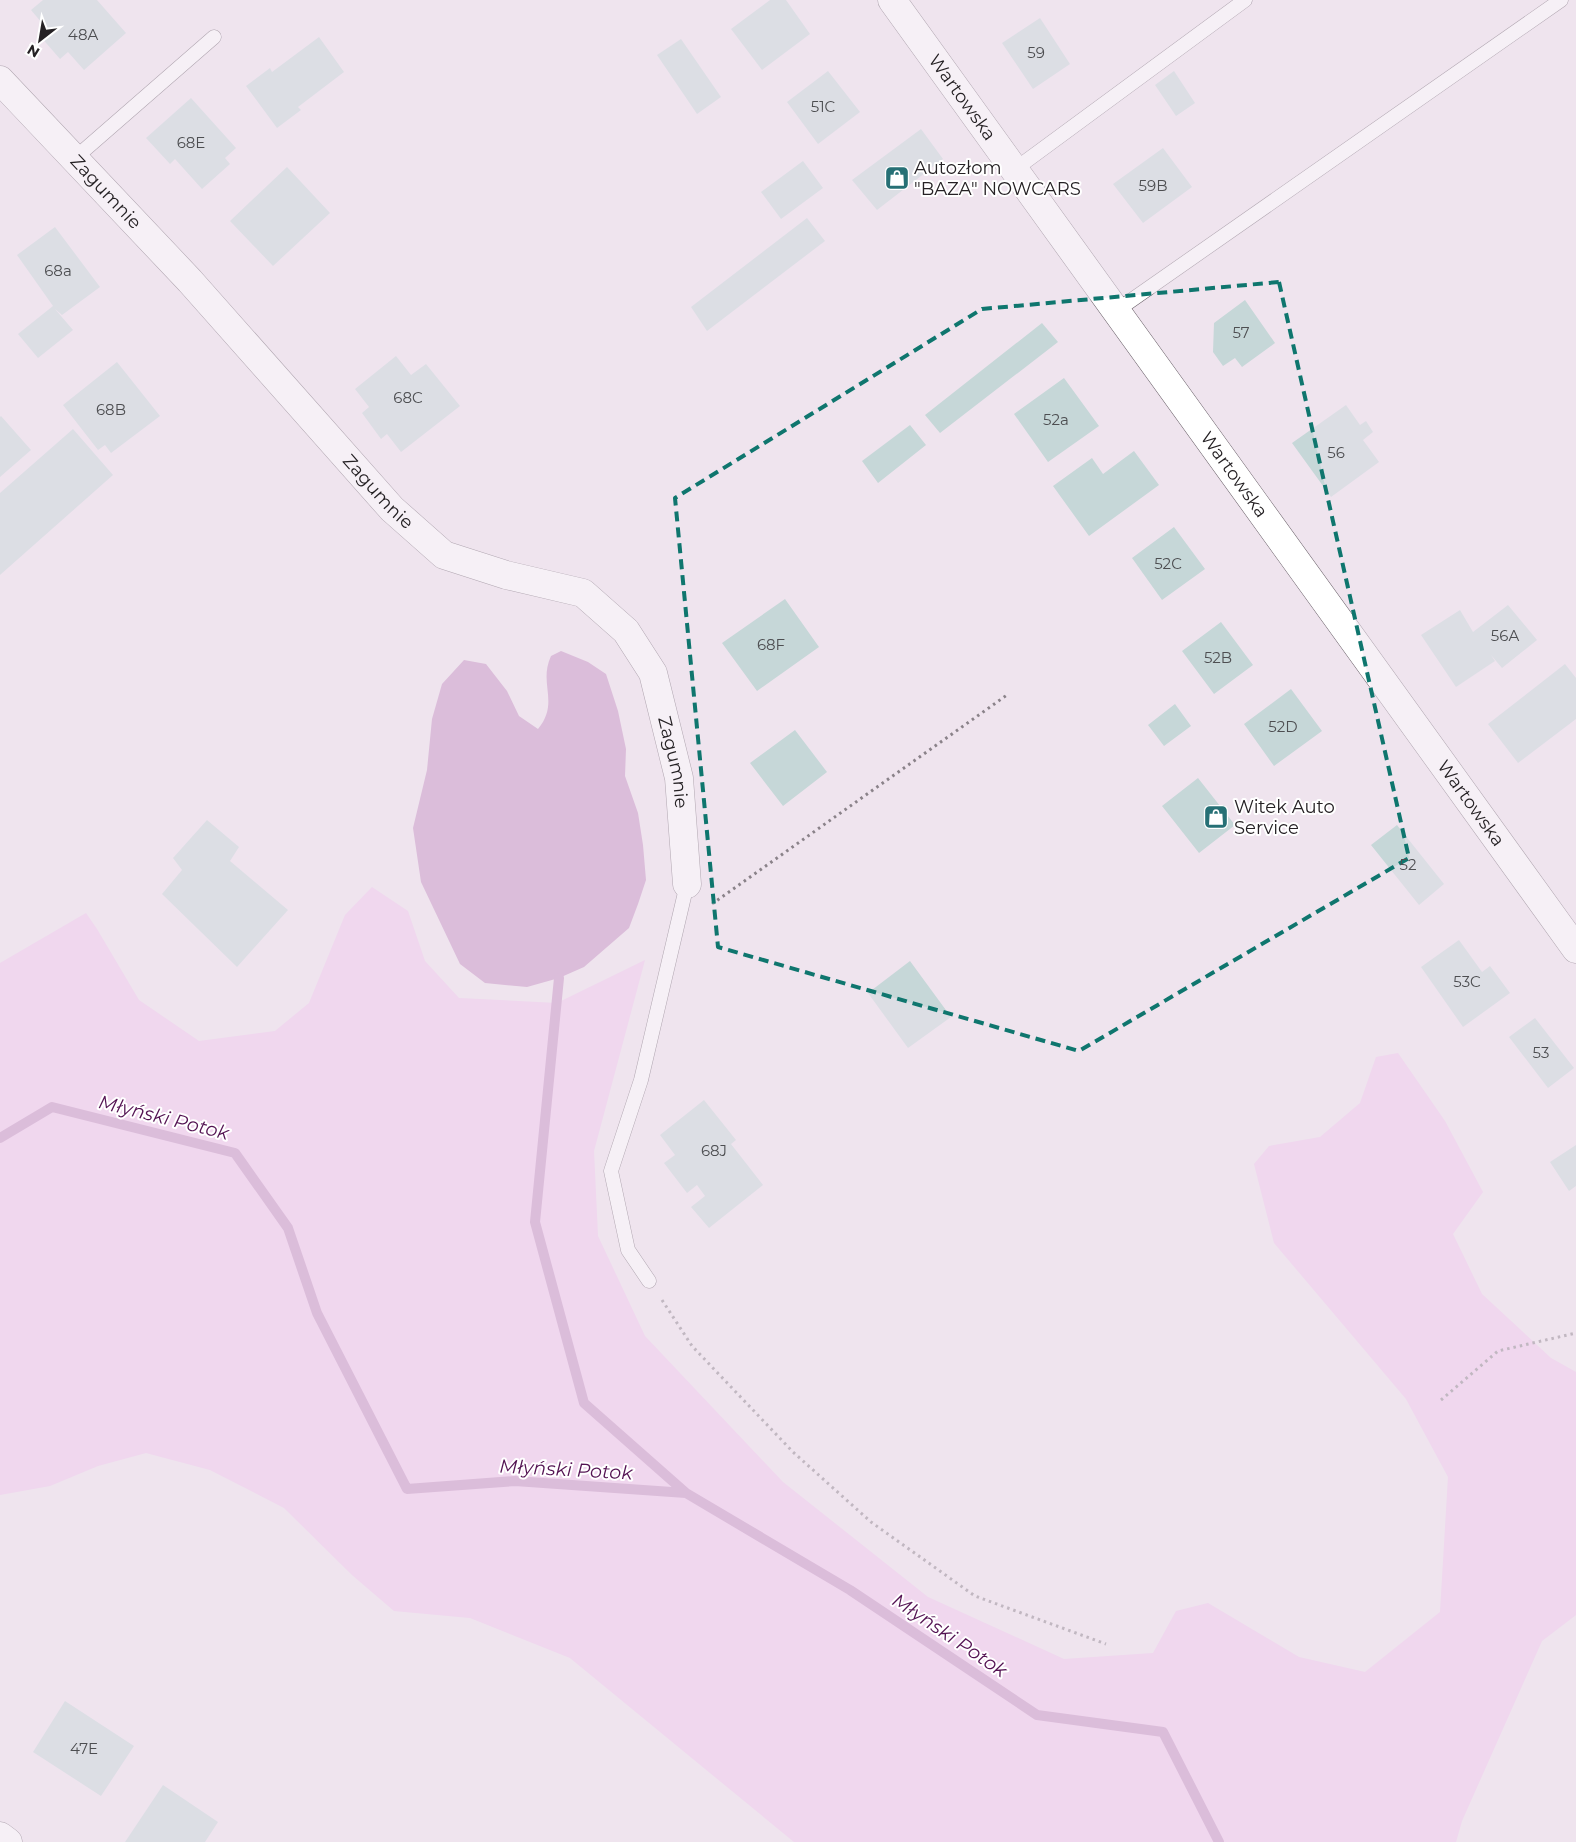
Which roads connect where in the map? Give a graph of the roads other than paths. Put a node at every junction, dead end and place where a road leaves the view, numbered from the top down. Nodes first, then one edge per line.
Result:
1 (892, 0) edge
2 (1245, 0) edge
3 (1561, 0) edge
4 (214, 37) dead end
5 (0, 80) edge
6 (74, 159) junction
7 (1014, 170) junction
8 (1116, 311) junction
9 (688, 884) joint
10 (1576, 949) edge
11 (649, 1281) road end
12 (0, 1836) edge
13 (8, 1842) edge

1 - 7 street, Wartowska
2 - 7 lane
3 - 8 lane
4 - 6 lane
5 - 6 street, Zagumnie
6 - 9 street, Zagumnie
7 - 8 street, Wartowska
8 - 10 street, Wartowska
9 - 11 lane
12 - 13 street

